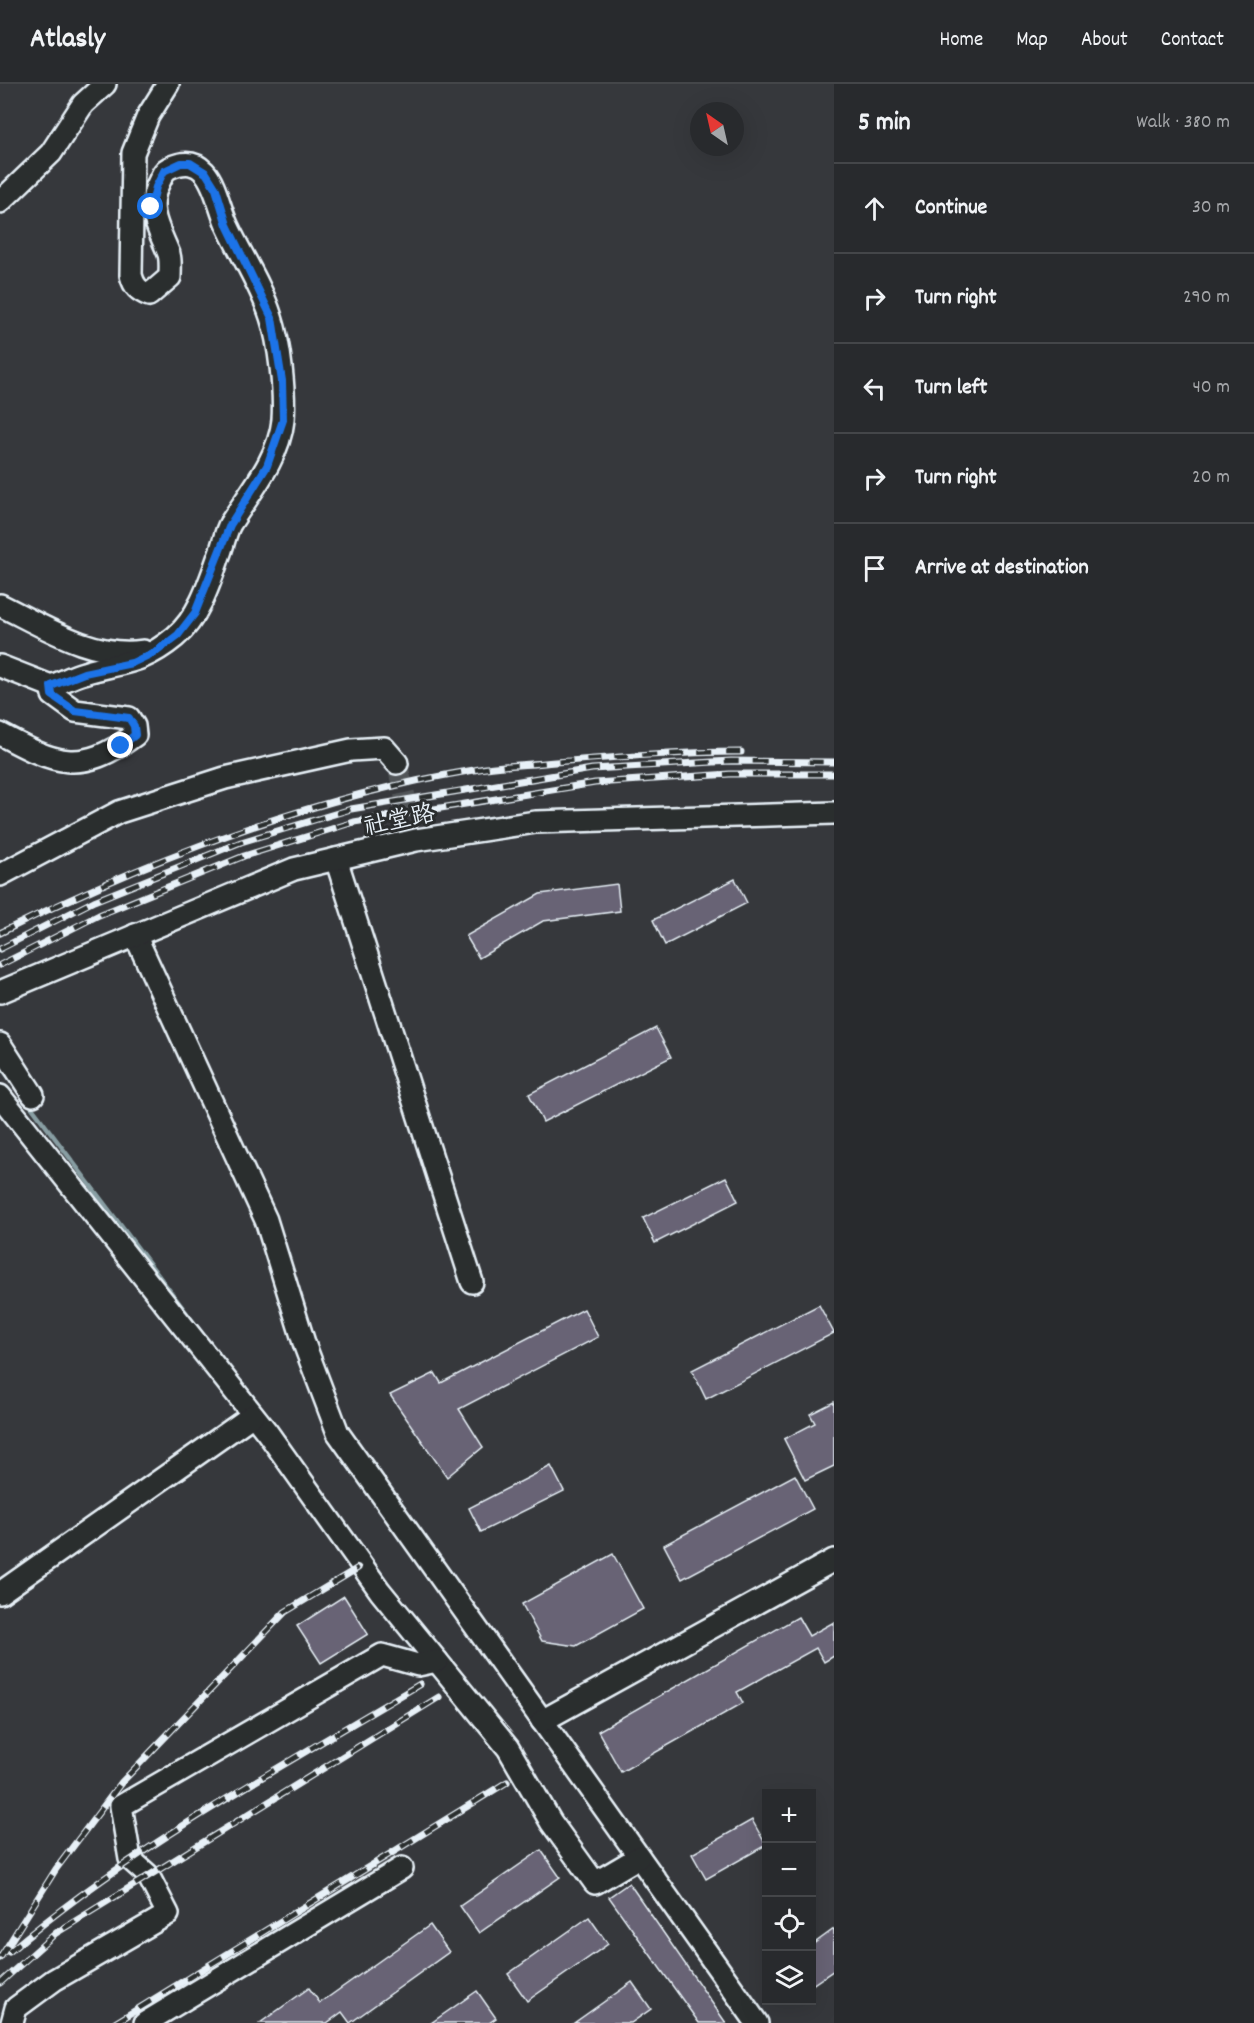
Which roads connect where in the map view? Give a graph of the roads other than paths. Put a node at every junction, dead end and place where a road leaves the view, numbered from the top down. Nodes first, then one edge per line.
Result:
1 (105, 84) edge
2 (168, 84) edge
3 (0, 202) edge
4 (0, 605) edge
5 (157, 651) junction
6 (0, 666) edge
7 (51, 686) junction
8 (0, 734) edge
9 (398, 763) dead end
10 (834, 813) edge
11 (336, 859) junction
12 (0, 875) edge
13 (135, 935) junction
14 (0, 992) edge
15 (0, 1044) edge
16 (33, 1095) dead end
17 (0, 1096) edge
18 (472, 1282) dead end
19 (253, 1415) junction
20 (834, 1560) edge
21 (0, 1593) edge
22 (437, 1661) junction
23 (542, 1721) junction
24 (639, 1857) junction
25 (402, 1868) dead end
26 (12, 2023) edge
27 (145, 2023) edge
28 (758, 2023) edge

1 - 3 street
2 - 5 street
4 - 5 street
5 - 7 street
6 - 7 street
7 - 8 street
9 - 12 street
10 - 11 street, 社堂路
11 - 13 street, 社堂路
11 - 18 street
13 - 14 street, 社堂路
13 - 23 street
15 - 16 street
17 - 19 street
19 - 21 street
19 - 22 street
20 - 23 street
22 - 24 street
22 - 26 street
23 - 24 street
24 - 28 street
25 - 27 street

